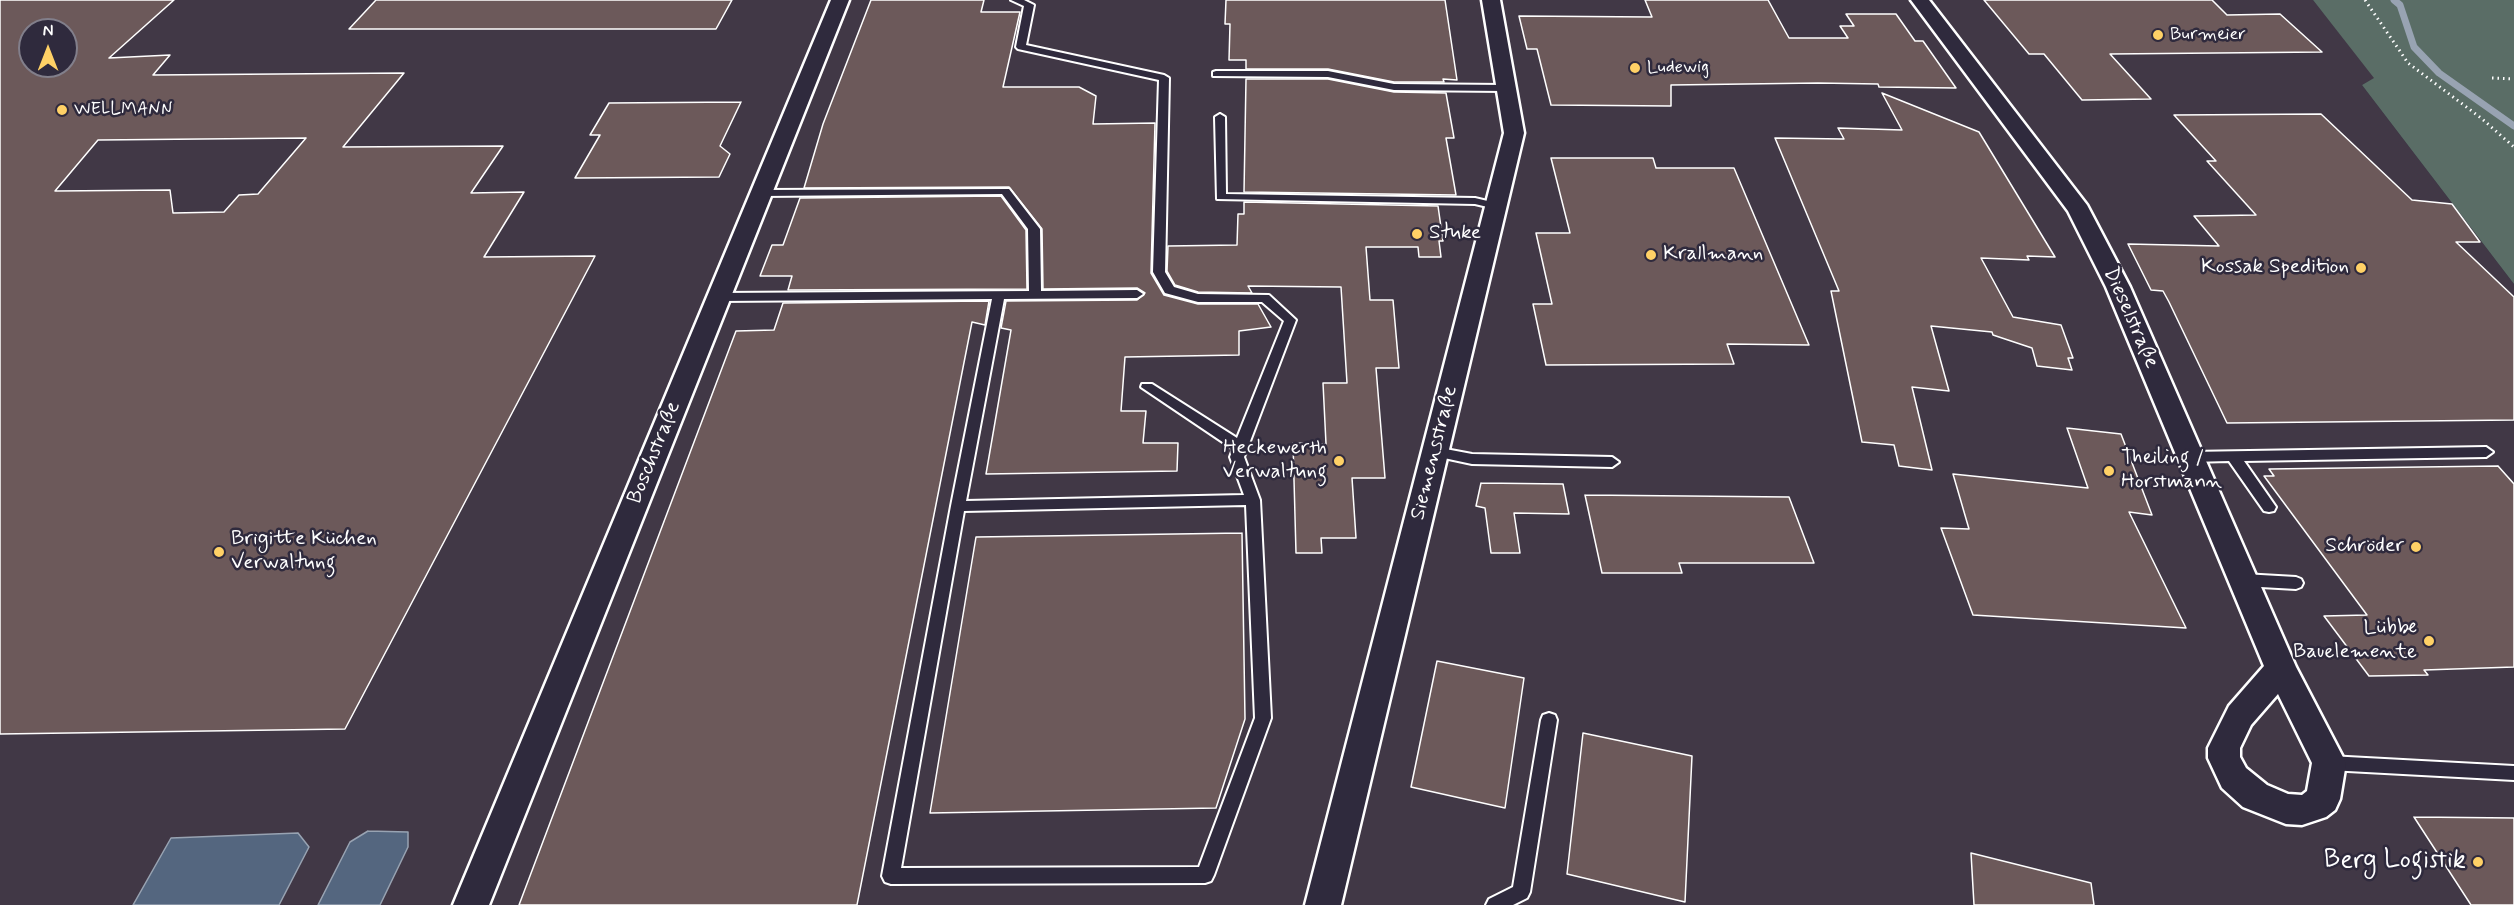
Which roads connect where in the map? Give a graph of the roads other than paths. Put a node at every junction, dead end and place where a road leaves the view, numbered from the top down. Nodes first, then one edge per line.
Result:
1 (840, 0) edge
2 (1016, 0) edge
3 (1491, 0) edge
4 (1920, 0) edge
5 (1216, 75) dead end
6 (1505, 88) junction
7 (1220, 117) dead end
8 (761, 193) junction
9 (1496, 206) junction
10 (1137, 294) dead end
11 (1035, 295) junction
12 (999, 296) junction
13 (719, 297) junction
14 (1147, 387) dead end
15 (1240, 447) junction
16 (1435, 452) junction
17 (2486, 452) dead end
18 (2233, 456) junction
19 (2190, 457) junction
20 (1612, 462) dead end
21 (1253, 500) junction
22 (958, 506) junction
23 (2269, 507) dead end
24 (2243, 580) junction
25 (2296, 584) dead end
26 (2281, 669) junction
27 (1549, 720) dead end
28 (2329, 763) junction
29 (2514, 773) edge
30 (1329, 904) edge
31 (471, 905) edge
32 (1495, 905) edge

1 - 8 street, Boschstraße
2 - 15 lane
3 - 6 street, Siemensstraße
4 - 19 street, Dieselstraße
5 - 6 lane
6 - 9 street, Siemensstraße
7 - 9 lane
8 - 11 lane
8 - 13 street, Boschstraße
9 - 16 street, Siemensstraße
10 - 11 lane
11 - 12 lane
12 - 13 lane
12 - 22 lane
13 - 31 street, Boschstraße
14 - 15 lane
15 - 21 lane
16 - 20 lane
16 - 30 street, Siemensstraße
17 - 18 lane
18 - 19 lane
18 - 23 lane
19 - 24 street, Dieselstraße
21 - 22 lane
21 - 22 lane
24 - 25 lane
24 - 26 street, Dieselstraße
26 - 28 street, Dieselstraße
26 - 28 street
27 - 32 lane
28 - 29 lane

